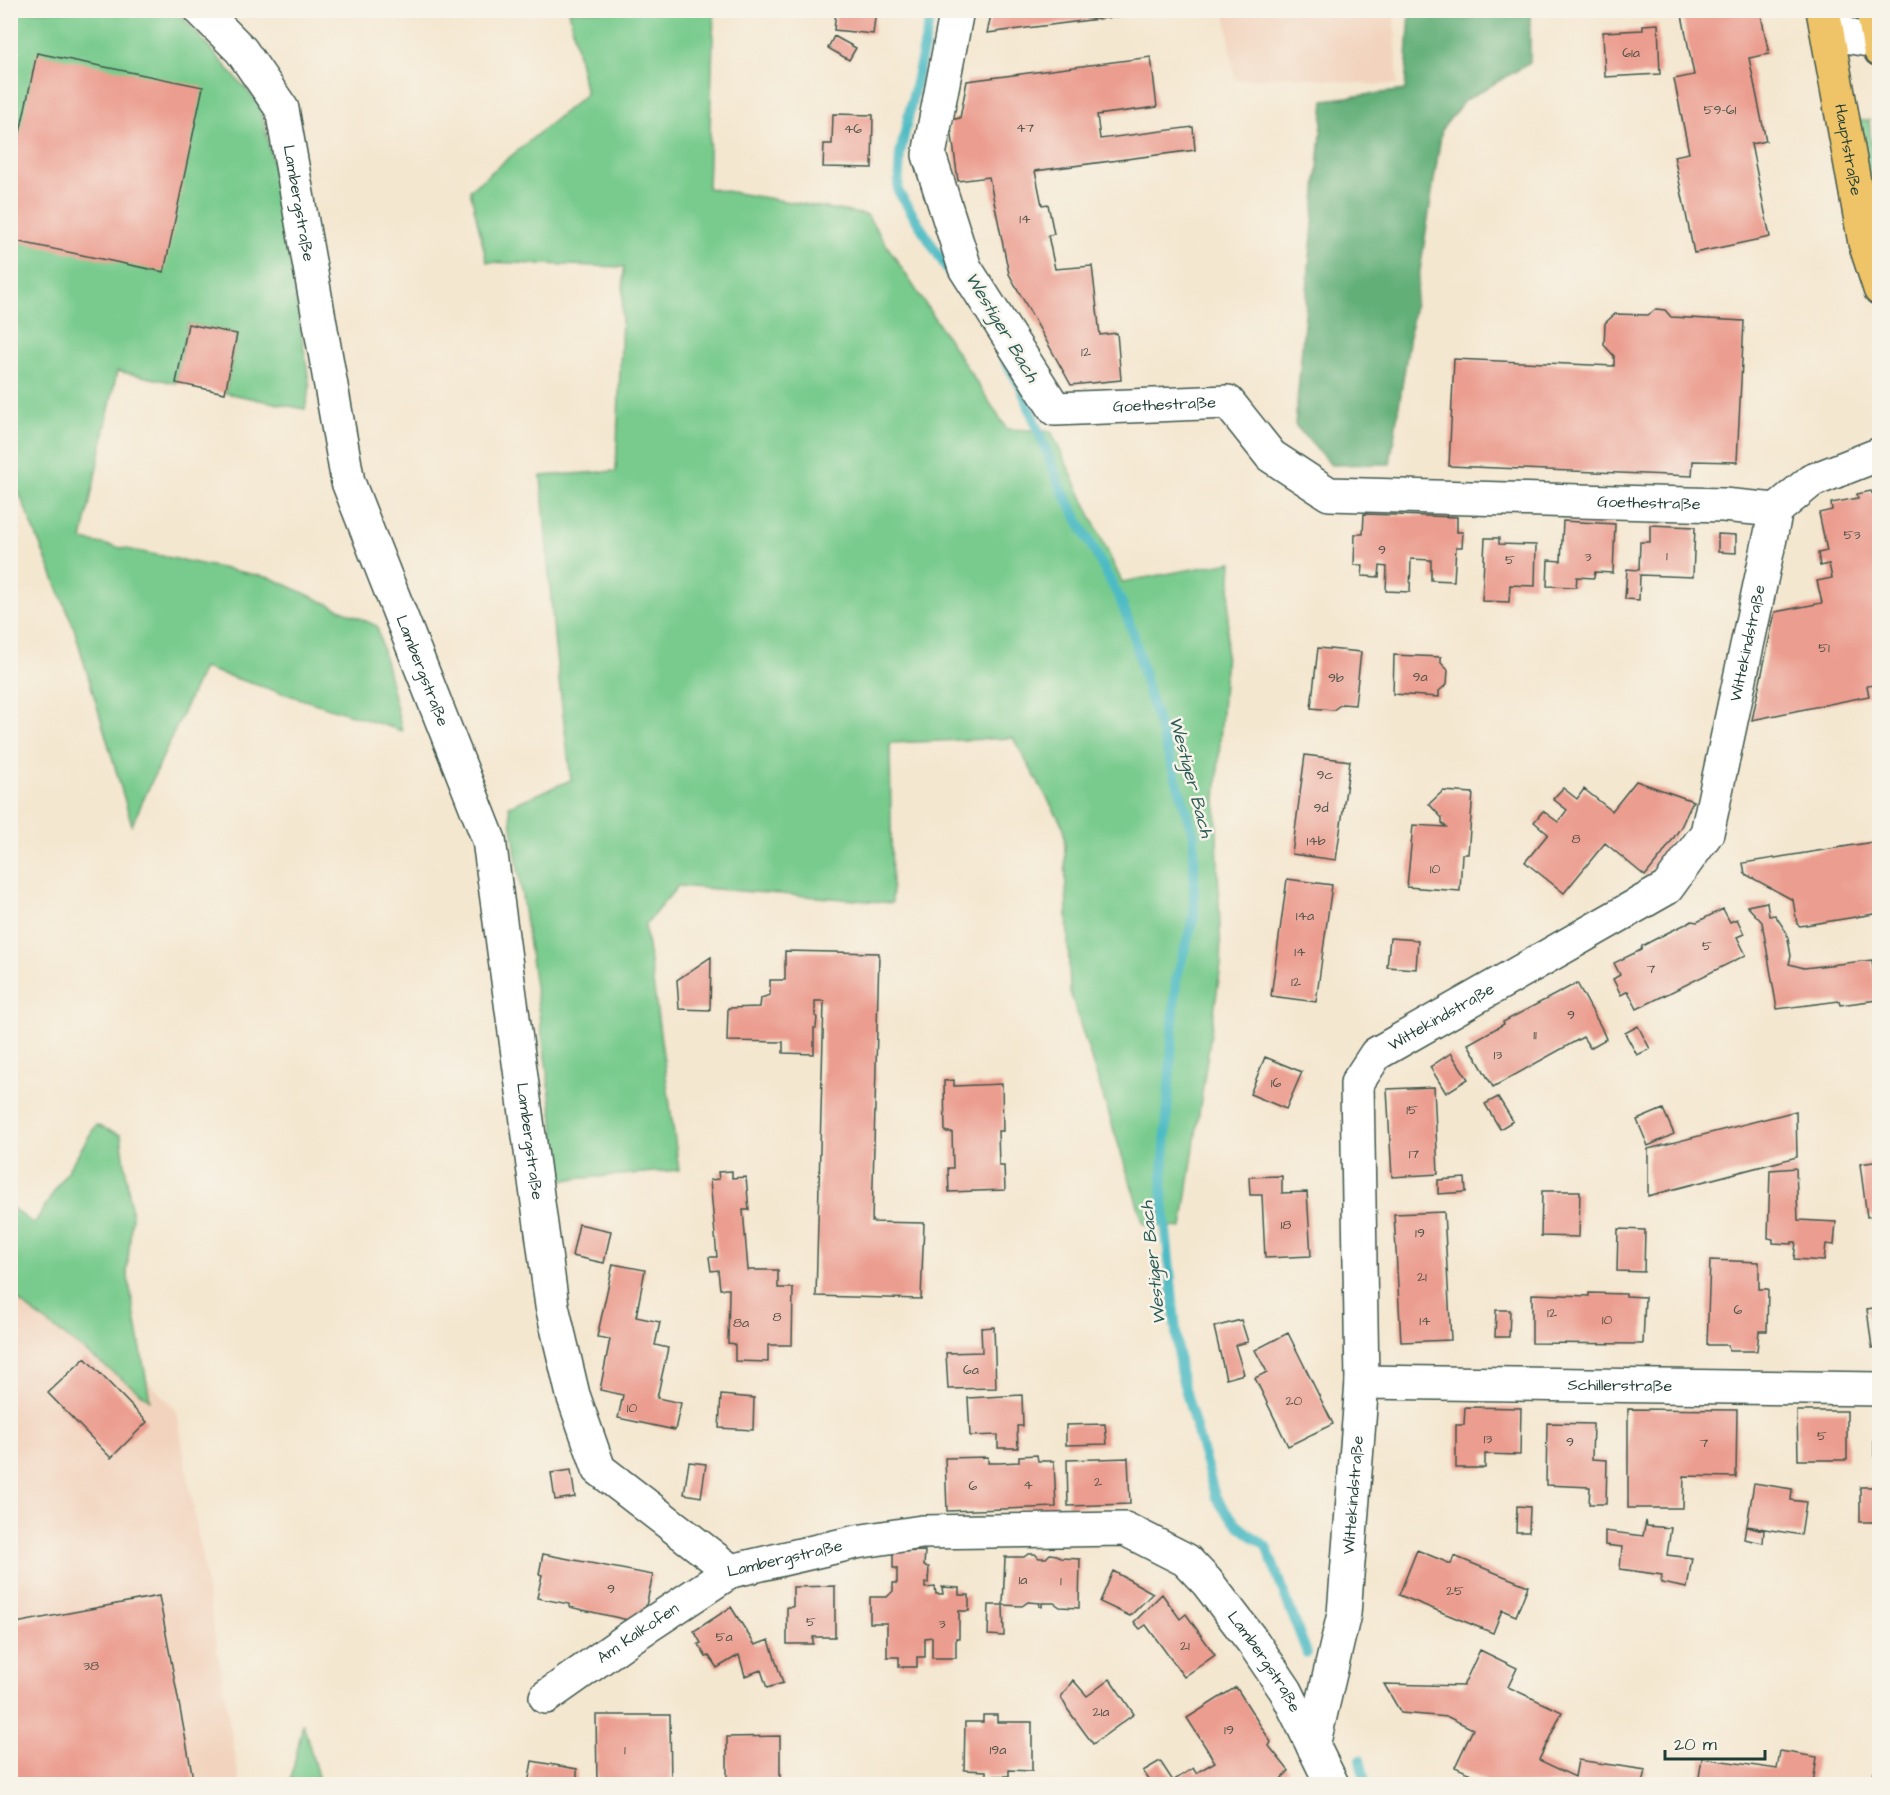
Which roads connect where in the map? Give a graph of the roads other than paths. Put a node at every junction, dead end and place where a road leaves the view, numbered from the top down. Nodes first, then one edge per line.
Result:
1 (201, 10) edge
2 (957, 10) edge
3 (1829, 16) edge
4 (1877, 36) edge
5 (1880, 289) edge
6 (1880, 454) edge
7 (1776, 510) junction
8 (1362, 1382) junction
9 (1880, 1389) edge
10 (731, 1571) junction
11 (546, 1697) dead end
12 (1313, 1746) junction
13 (1332, 1785) edge

1 - 10 street, Lambergstraße
2 - 7 street, Goethestraße
3 - 4 street
3 - 5 main road, Hauptstraße
6 - 7 street
7 - 8 street, Wittekindstraße
8 - 9 street, Schillerstraße
8 - 12 street, Wittekindstraße
10 - 11 street, Am Kalkofen
10 - 12 street, Lambergstraße
12 - 13 street, Lambergstraße

